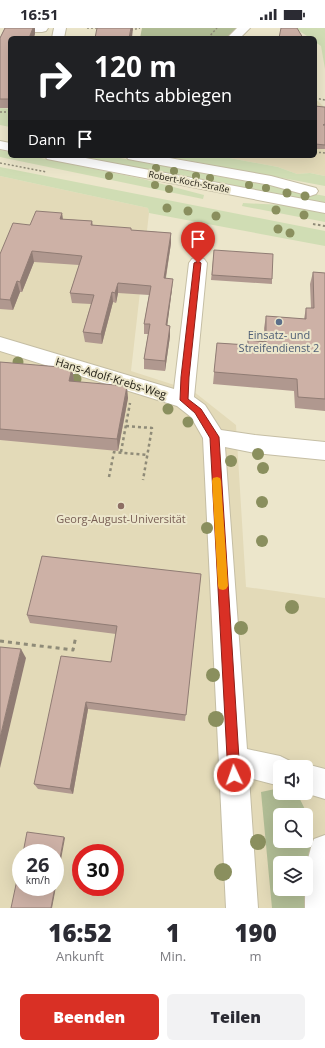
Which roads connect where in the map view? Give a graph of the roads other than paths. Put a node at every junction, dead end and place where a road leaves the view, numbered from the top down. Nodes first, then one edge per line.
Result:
1 (15, 28) edge
2 (42, 28) edge
3 (244, 28) edge
4 (235, 36) edge
5 (62, 158) edge
6 (144, 158) edge
7 (325, 193) edge
8 (325, 208) edge
9 (198, 263) dead end
10 (0, 344) edge
11 (184, 400) junction
12 (214, 437) junction
13 (325, 451) edge
14 (233, 760) junction
15 (273, 769) edge
16 (313, 781) edge
17 (325, 784) edge
18 (325, 850) edge
19 (242, 908) edge
20 (321, 908) edge

1 - 2 street
3 - 4 street
5 - 8 street, Robert-Koch-Straße
6 - 7 street, Robert-Koch-Straße
9 - 11 street
10 - 11 street, Hans-Adolf-Krebs-Weg
11 - 12 street, Hans-Adolf-Krebs-Weg
12 - 13 street
12 - 14 street, Hans-Adolf-Krebs-Weg
14 - 15 street
14 - 19 street, Hans-Adolf-Krebs-Weg
16 - 17 street
18 - 20 street

